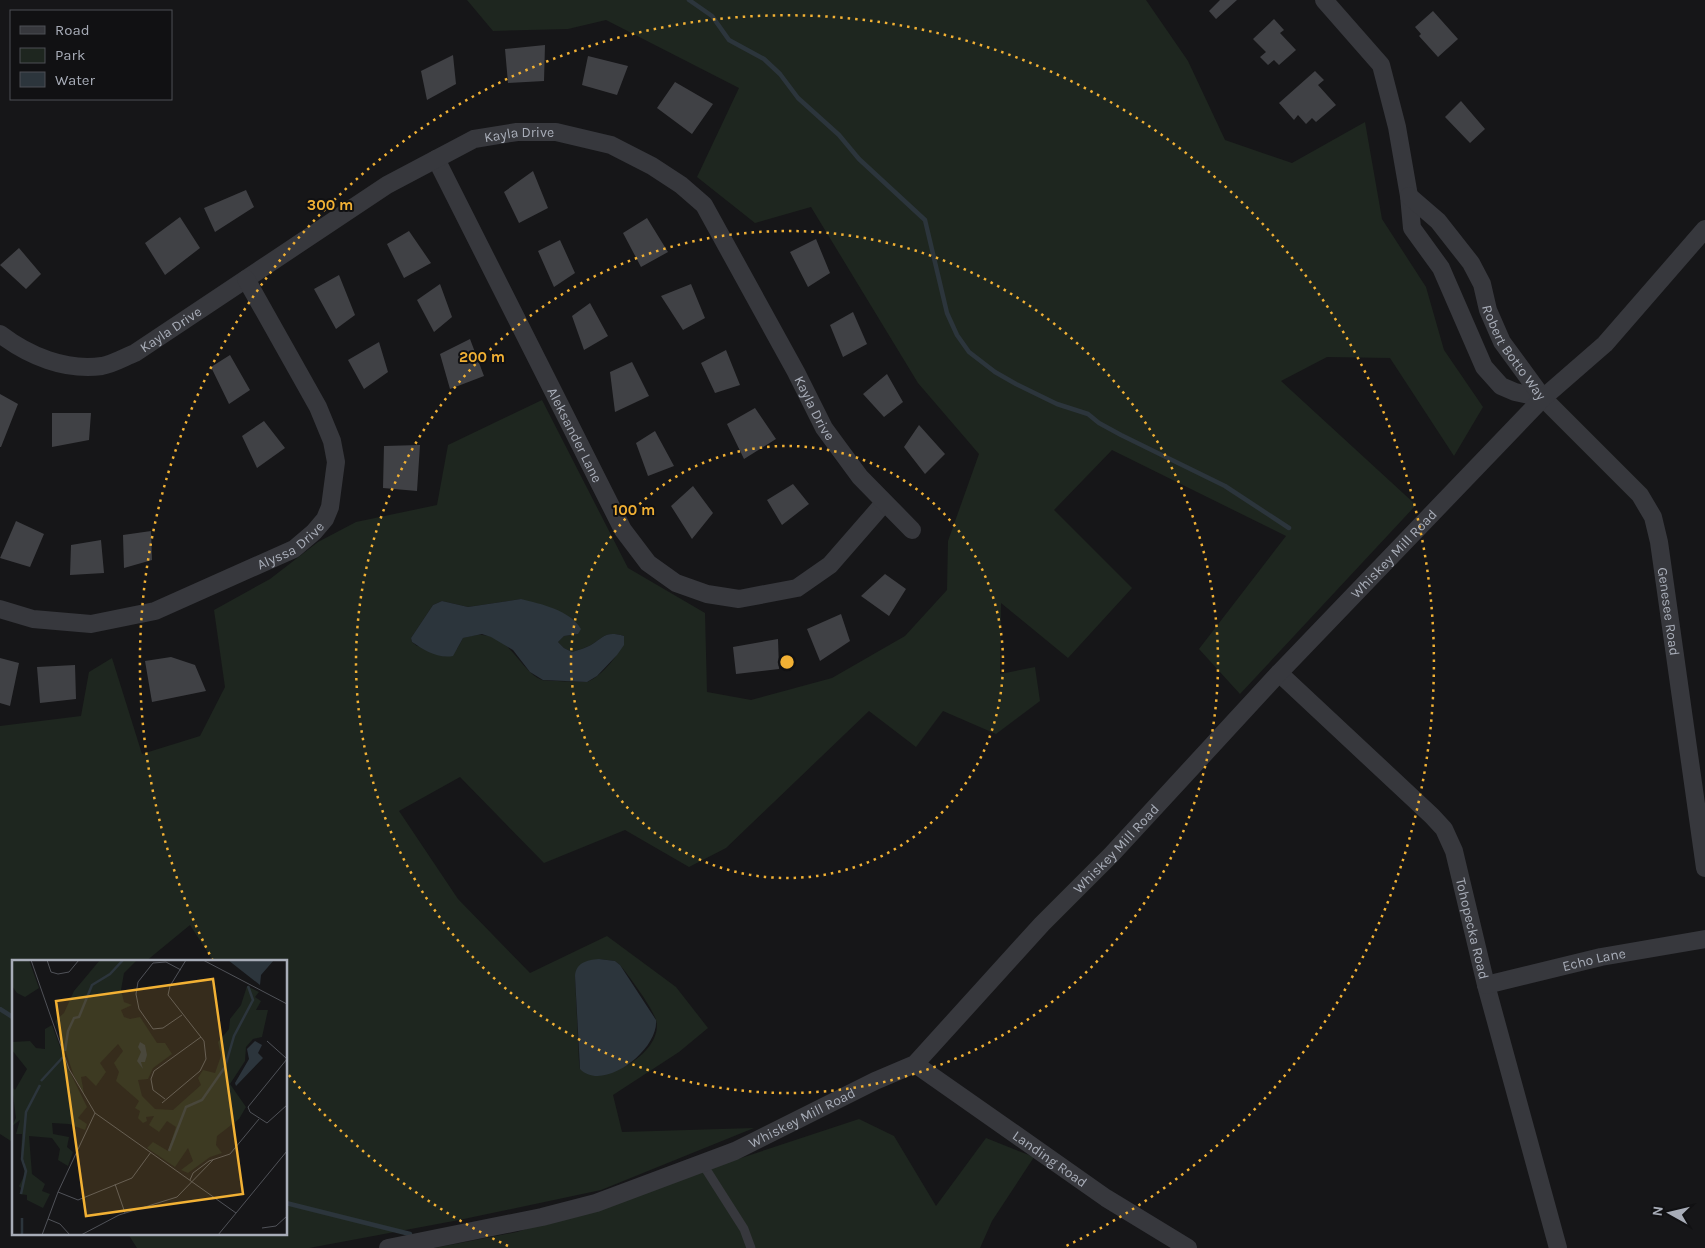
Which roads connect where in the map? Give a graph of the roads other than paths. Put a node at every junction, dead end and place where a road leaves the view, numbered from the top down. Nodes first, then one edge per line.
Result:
1 (1324, 0) edge
2 (436, 159) junction
3 (1409, 196) junction
4 (1705, 229) edge
5 (246, 279) junction
6 (0, 334) edge
7 (1543, 398) junction
8 (884, 503) junction
9 (912, 530) dead end
10 (0, 609) edge
11 (1279, 673) junction
12 (1705, 868) edge
13 (1705, 940) edge
14 (1486, 985) junction
15 (915, 1064) junction
16 (702, 1163) junction
17 (388, 1248) edge
18 (751, 1248) edge
19 (1188, 1248) edge
20 (1558, 1248) edge

1 - 3 street, Robert Botto Way
2 - 5 street, Kayla Drive
2 - 8 street, Kayla Drive
2 - 8 street, Aleksander Lane
3 - 7 street, Robert Botto Way
3 - 7 street, Robert Botto Way
4 - 7 street, Whiskey Mill Road
5 - 6 street, Kayla Drive
5 - 10 street, Alyssa Drive
7 - 11 street, Whiskey Mill Road
7 - 12 street, Genesee Road
8 - 9 street, Kayla Drive
11 - 14 street, Tohopecka Road
11 - 15 street, Whiskey Mill Road
13 - 14 street, Echo Lane
14 - 20 street, Tohopecka Road
15 - 16 street, Whiskey Mill Road
15 - 19 street, Landing Road
16 - 17 street, Whiskey Mill Road
16 - 18 lane

